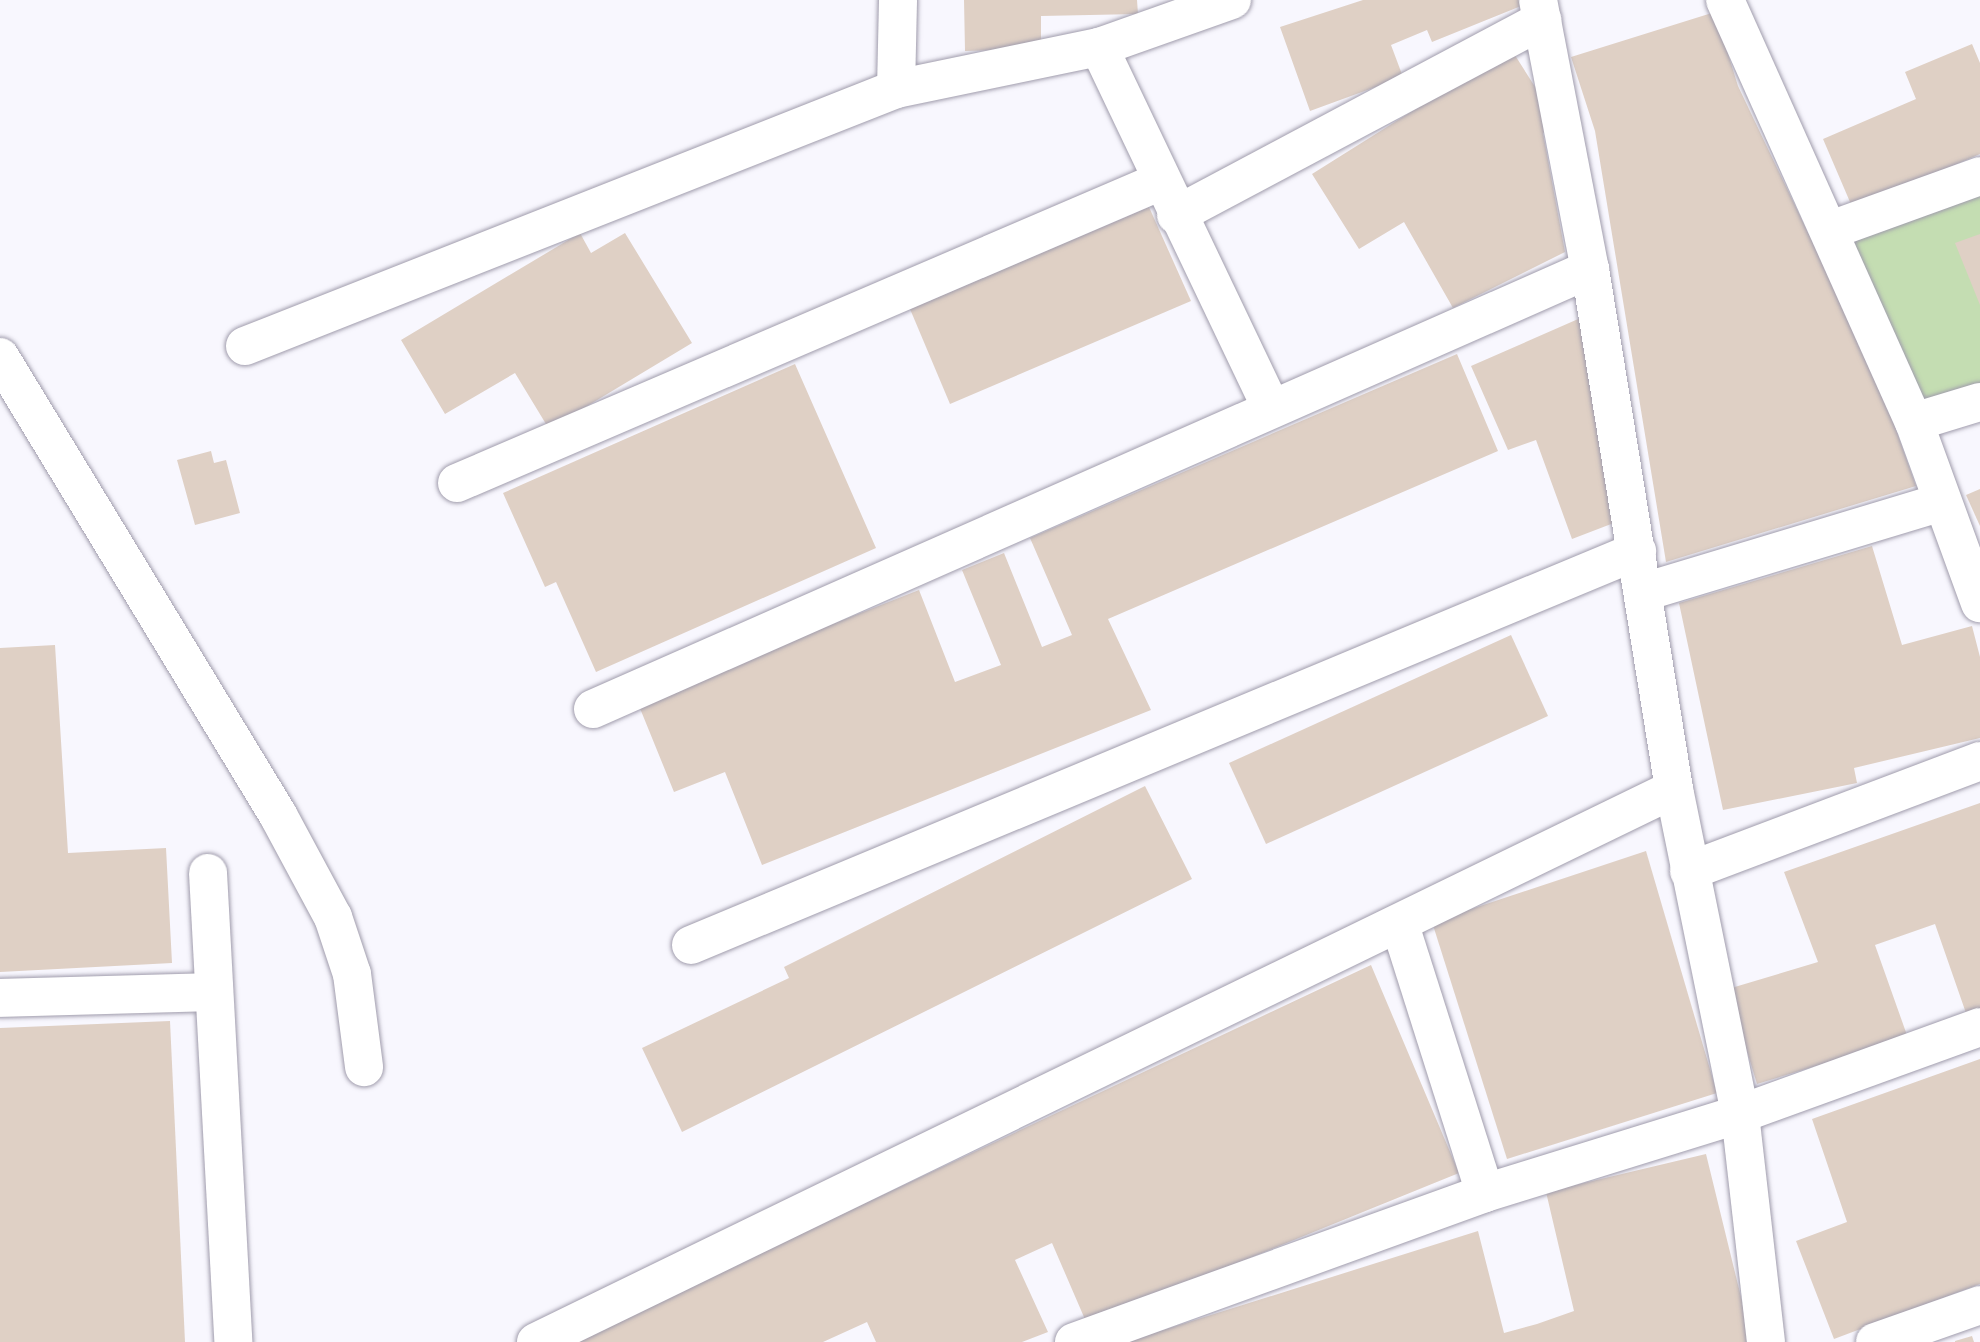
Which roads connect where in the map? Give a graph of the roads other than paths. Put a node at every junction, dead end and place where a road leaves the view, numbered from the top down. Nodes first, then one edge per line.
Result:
1 (898, 0) edge
2 (1232, 0) edge
3 (1725, 0) edge
4 (1540, 10) edge
5 (1161, 11) edge
6 (1099, 47) junction
7 (895, 89) junction
8 (1980, 176) edge
9 (1169, 198) junction
10 (1831, 230) junction
11 (1590, 269) junction
12 (245, 346) dead end
13 (0, 357) edge
14 (1980, 402) edge
15 (1270, 406) junction
16 (1914, 422) junction
17 (457, 483) dead end
18 (1942, 502) junction
19 (1637, 551) junction
20 (1644, 592) junction
21 (1980, 603) edge
22 (593, 709) dead end
23 (1980, 761) edge
24 (1674, 789) junction
25 (1689, 871) junction
26 (208, 873) dead end
27 (1400, 925) junction
28 (691, 945) dead end
29 (214, 992) junction
30 (0, 998) edge
31 (1980, 1027) edge
32 (364, 1067) dead end
33 (1740, 1114) junction
34 (1485, 1193) junction
35 (1980, 1305) edge
36 (233, 1342) edge
37 (536, 1342) edge
38 (1074, 1342) edge
39 (1766, 1342) edge
40 (1875, 1342) edge

1 - 7 street
2 - 5 street
3 - 10 street
4 - 9 street
4 - 11 street
5 - 6 street
6 - 7 street
6 - 9 street
7 - 12 street
8 - 10 street
9 - 15 street
9 - 17 street
10 - 16 street
11 - 15 street
11 - 19 street
13 - 32 street
14 - 16 street
15 - 22 street
16 - 18 street
18 - 20 street
18 - 21 street
19 - 20 street
19 - 28 street
20 - 24 street
23 - 25 street
24 - 25 street
24 - 27 street
25 - 33 street
26 - 29 street
27 - 34 street
27 - 37 street
29 - 30 street
29 - 36 street
31 - 33 street
33 - 34 street
33 - 39 street
34 - 38 street
35 - 40 street

